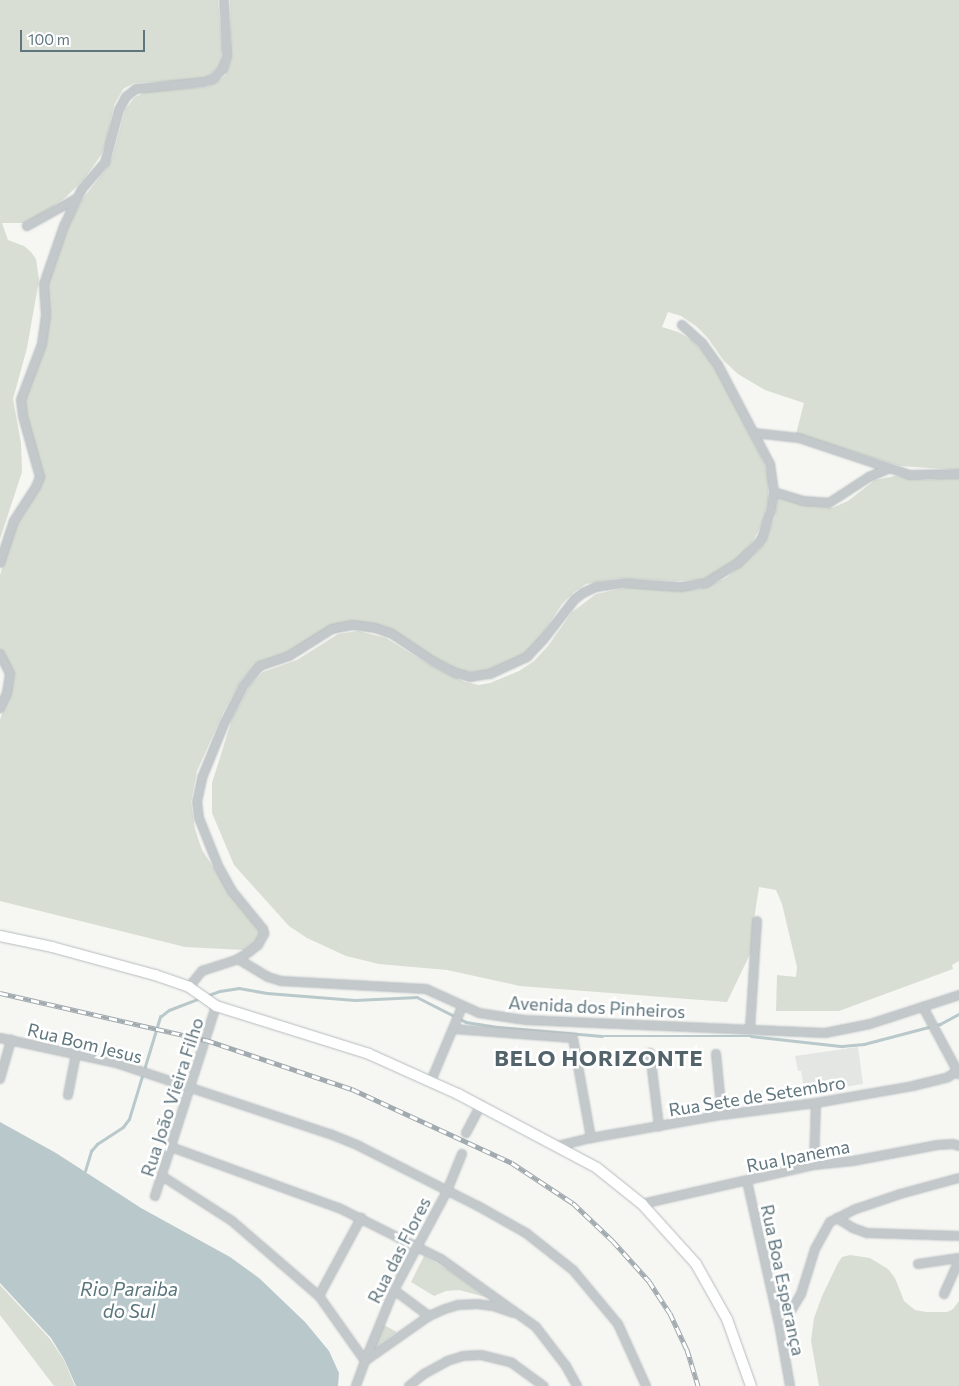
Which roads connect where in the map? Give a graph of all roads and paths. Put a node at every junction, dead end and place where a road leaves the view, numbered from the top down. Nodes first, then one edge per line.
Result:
1 (224, 0) edge
2 (76, 199) junction
3 (27, 226) dead end
4 (682, 326) dead end
5 (754, 433) junction
6 (888, 469) junction
7 (959, 474) edge
8 (774, 492) junction
9 (0, 563) edge
10 (0, 654) edge
11 (0, 708) edge
12 (757, 921) dead end
13 (0, 936) edge
14 (238, 959) junction
15 (191, 988) junction
16 (959, 995) edge
17 (215, 1005) junction
18 (923, 1007) junction
19 (462, 1009) junction
20 (455, 1026) junction
21 (750, 1029) junction
22 (0, 1038) edge
23 (10, 1040) junction
24 (650, 1053) dead end
25 (76, 1054) junction
26 (716, 1054) dead end
27 (958, 1072) edge
28 (0, 1080) edge
29 (431, 1082) junction
30 (191, 1088) junction
31 (68, 1095) dead end
32 (816, 1103) junction
33 (481, 1106) junction
34 (722, 1115) junction
35 (659, 1126) junction
36 (466, 1133) dead end
37 (591, 1138) junction
38 (558, 1146) junction
39 (959, 1146) edge
40 (171, 1147) junction
41 (462, 1154) dead end
42 (814, 1165) junction
43 (162, 1176) junction
44 (959, 1178) edge
45 (746, 1181) junction
46 (447, 1191) junction
47 (155, 1196) dead end
48 (642, 1204) junction
49 (361, 1218) junction
50 (837, 1218) junction
51 (959, 1236) edge
52 (416, 1245) junction
53 (959, 1260) edge
54 (918, 1264) dead end
55 (394, 1290) junction
56 (944, 1294) dead end
57 (319, 1296) junction
58 (428, 1316) junction
59 (526, 1319) junction
60 (780, 1329) junction
61 (365, 1361) junction
62 (356, 1386) edge
63 (409, 1386) edge
64 (544, 1386) edge
65 (577, 1386) edge
66 (646, 1386) edge
67 (751, 1386) edge
68 (790, 1386) edge

1 - 2 street
2 - 3 street
2 - 9 street
4 - 5 street
5 - 6 street
5 - 8 street
6 - 7 street
6 - 8 street
8 - 14 street
10 - 11 street
12 - 21 street
13 - 15 street
14 - 15 street
14 - 19 street, Avenida dos Pinheiros
15 - 17 street
16 - 18 street, Avenida dos Pinheiros
17 - 29 street
17 - 30 street, Rua João Vieira Filho
18 - 21 street, Avenida dos Pinheiros
18 - 27 street
19 - 20 street
19 - 21 street, Avenida dos Pinheiros
20 - 29 street
20 - 37 street
22 - 23 street, Rua Bom Jesus
23 - 25 street, Rua Bom Jesus
23 - 28 street
24 - 35 street
25 - 30 street, Rua Bom Jesus
25 - 31 street
26 - 34 street
27 - 32 street, Rua Sete de Setembro
29 - 33 street
30 - 40 street, Rua João Vieira Filho
30 - 46 street, Rua Bom Jesus
32 - 34 street, Rua Sete de Setembro
32 - 42 street
33 - 36 street
33 - 38 street
34 - 35 street, Rua Sete de Setembro
35 - 37 street, Rua Sete de Setembro
37 - 38 street, Rua Sete de Setembro
38 - 48 street
39 - 42 street, Rua Ipanema
40 - 43 street, Rua João Vieira Filho
40 - 49 street
41 - 46 street, Rua das Flores
42 - 45 street, Rua Ipanema
43 - 47 street, Rua João Vieira Filho
43 - 57 street
44 - 50 street
45 - 48 street, Rua Ipanema
45 - 60 street, Rua Boa Esperança
46 - 52 street, Rua das Flores
46 - 66 street, Rua Bom Jesus
48 - 67 street
49 - 52 street
49 - 57 street
50 - 51 street
50 - 60 street
52 - 55 street, Rua das Flores
52 - 59 street
53 - 54 street
53 - 56 street
55 - 58 street
55 - 61 street, Rua das Flores
57 - 61 street
58 - 59 street
58 - 61 street
59 - 65 street
60 - 68 street, Rua Boa Esperança
61 - 62 street, Rua das Flores
63 - 64 street

